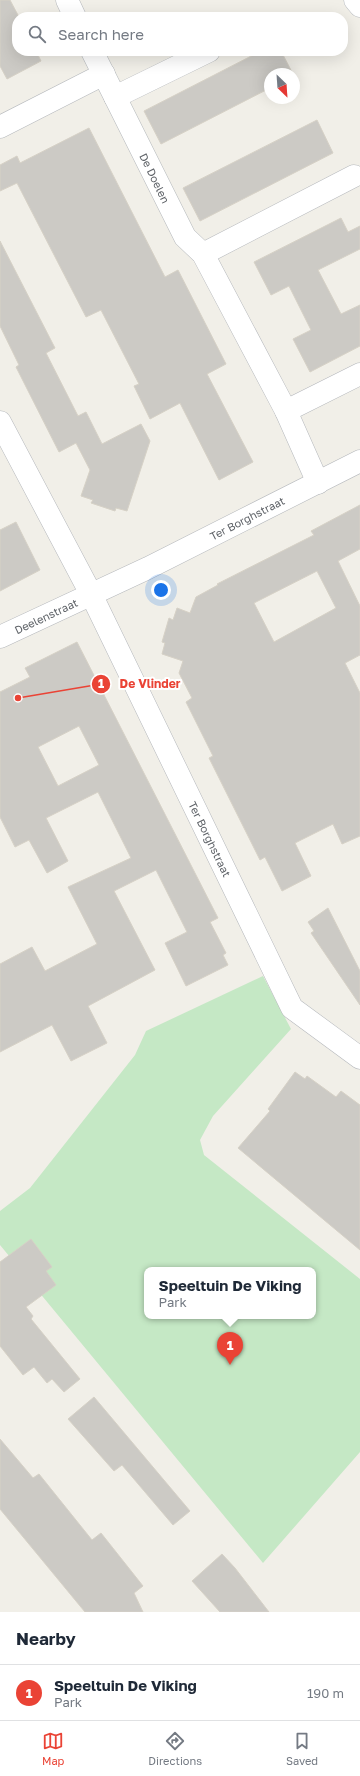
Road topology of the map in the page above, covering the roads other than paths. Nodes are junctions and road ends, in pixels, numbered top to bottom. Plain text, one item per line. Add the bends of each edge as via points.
1 (67, 0) edge
2 (356, 0) edge
3 (360, 6) edge
4 (73, 12) edge
5 (95, 56) edge
6 (199, 56) edge
7 (104, 74) junction
8 (115, 97) junction
9 (0, 127) edge
10 (354, 176) dead end
11 (203, 254) junction
12 (360, 374) edge
13 (286, 411) junction
14 (0, 422) edge
15 (360, 462) edge
16 (318, 483) junction
17 (91, 594) junction
18 (0, 637) edge
19 (360, 1058) edge

1 - 4 street
2 - 3 street
5 - 7 street, De Doelen
6 - 8 street
7 - 8 street, De Doelen
7 - 9 street
8 - 11 street, De Doelen via 185,237
10 - 11 street
11 - 13 street, De Doelen
12 - 13 street
13 - 16 street, De Doelen
14 - 17 street, Ter Borghstraat
15 - 16 street, Ter Borghstraat
16 - 17 street, Ter Borghstraat
17 - 18 street, Deelenstraat
17 - 19 street, Ter Borghstraat via 292,1008

